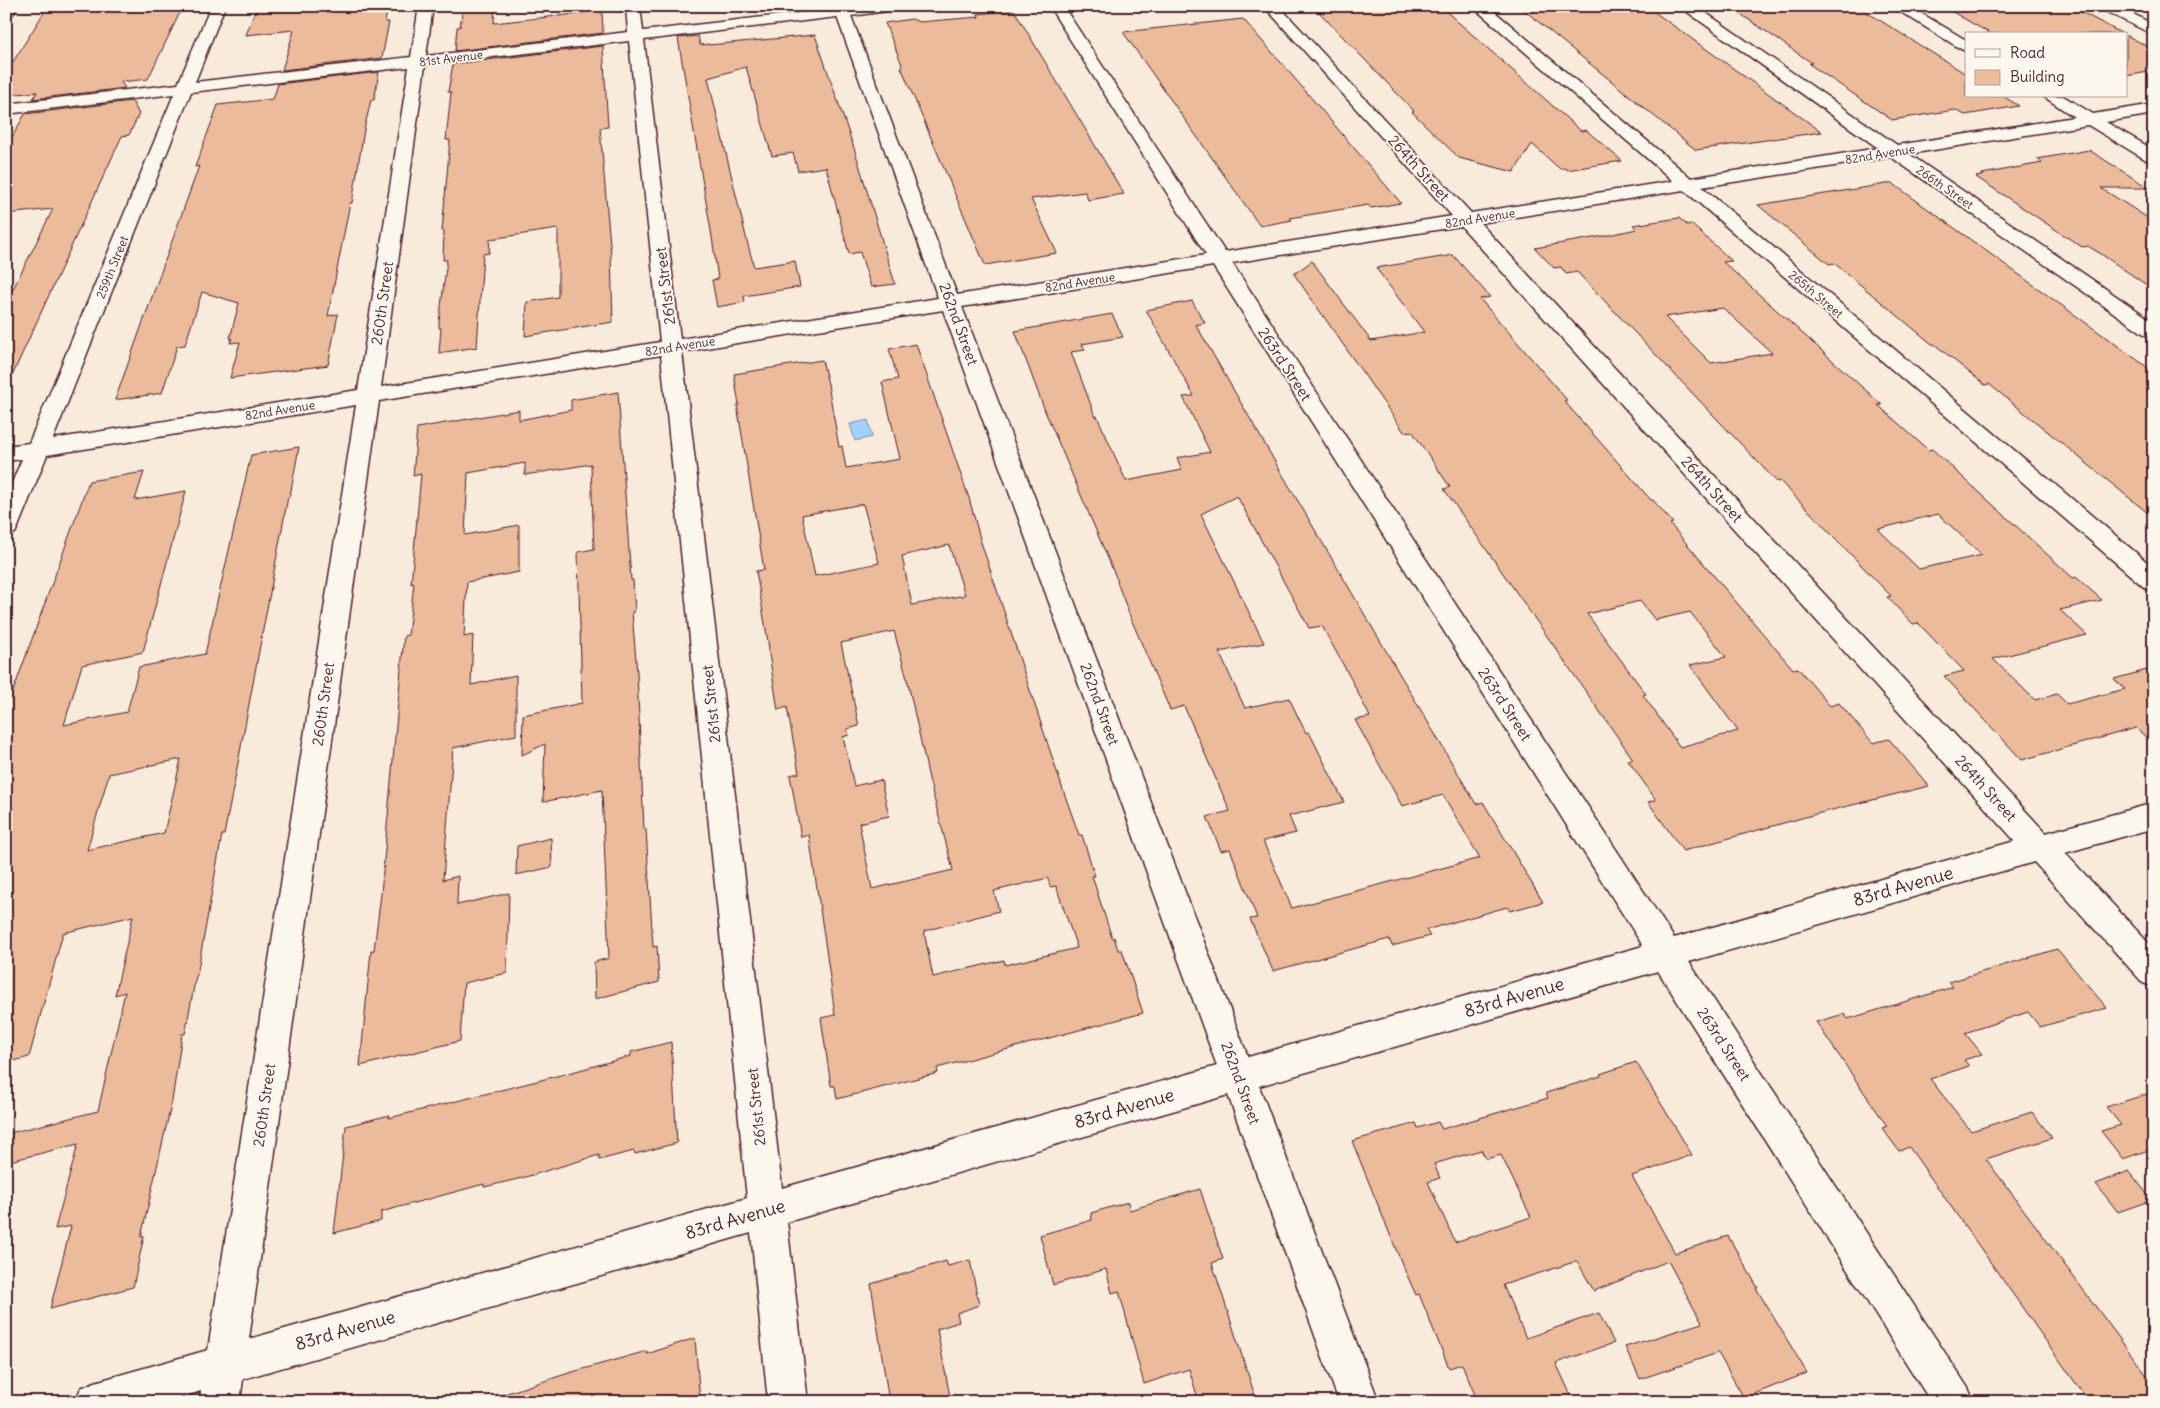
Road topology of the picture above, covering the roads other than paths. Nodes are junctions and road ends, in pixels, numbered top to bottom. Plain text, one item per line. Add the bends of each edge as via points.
1 (11, 6) edge
2 (218, 6) edge
3 (426, 6) edge
4 (634, 6) edge
5 (895, 6) edge
6 (1056, 6) edge
7 (1271, 6) edge
8 (1479, 6) edge
9 (1686, 6) edge
10 (1898, 6) edge
11 (2106, 6) edge
12 (841, 9) edge
13 (6, 14) edge
14 (2154, 31) edge
15 (637, 37) junction
16 (1965, 45) edge
17 (418, 62) junction
18 (185, 89) junction
19 (2054, 98) edge
20 (6, 109) edge
21 (2154, 109) edge
22 (2091, 120) junction
23 (1895, 152) junction
24 (2154, 157) edge
25 (1688, 185) junction
26 (1466, 220) junction
27 (1218, 260) junction
28 (951, 302) junction
29 (2154, 332) edge
30 (672, 347) junction
31 (369, 396) junction
32 (38, 448) junction
33 (6, 454) edge
34 (6, 527) edge
35 (2154, 582) edge
36 (2154, 815) edge
37 (2040, 847) junction
38 (1666, 954) junction
39 (2154, 972) edge
40 (1238, 1076) junction
41 (767, 1210) junction
42 (226, 1365) junction
43 (95, 1402) edge
44 (220, 1402) edge
45 (788, 1402) edge
46 (1359, 1402) edge
47 (1954, 1402) edge

1 - 13 street
2 - 18 street, 259th Street
3 - 17 street, 260th Street
4 - 15 street, 261st Street
5 - 12 street, 81st Avenue
6 - 27 street, 263rd Street
7 - 26 street, 264th Street
8 - 25 street, 265th Street
9 - 23 street, 266th Street
10 - 16 street
11 - 14 street
12 - 15 street, 81st Avenue
12 - 28 street, 262nd Street
15 - 17 street, 81st Avenue
15 - 30 street, 261st Street
17 - 18 street, 81st Avenue
17 - 31 street, 260th Street
18 - 20 street, 81st Avenue
18 - 32 street, 259th Street
19 - 22 street
21 - 22 street, 82nd Avenue
22 - 23 street, 82nd Avenue
22 - 24 street
23 - 25 street, 82nd Avenue
23 - 29 street, 266th Street
25 - 26 street, 82nd Avenue
25 - 35 street, 265th Street
26 - 27 street, 82nd Avenue
26 - 37 street, 264th Street
27 - 28 street, 82nd Avenue
27 - 38 street, 263rd Street
28 - 30 street, 82nd Avenue
28 - 40 street, 262nd Street
30 - 31 street, 82nd Avenue
30 - 41 street, 261st Street
31 - 32 street, 82nd Avenue
31 - 42 street, 260th Street
32 - 33 street, 82nd Avenue
32 - 34 street, 259th Street
36 - 37 street, 83rd Avenue
37 - 38 street, 83rd Avenue
37 - 39 street, 264th Street
38 - 40 street, 83rd Avenue
38 - 47 street, 263rd Street
40 - 41 street, 83rd Avenue
40 - 46 street, 262nd Street
41 - 42 street, 83rd Avenue
41 - 45 street, 261st Street
42 - 43 street, 83rd Avenue
42 - 44 street, 260th Street

